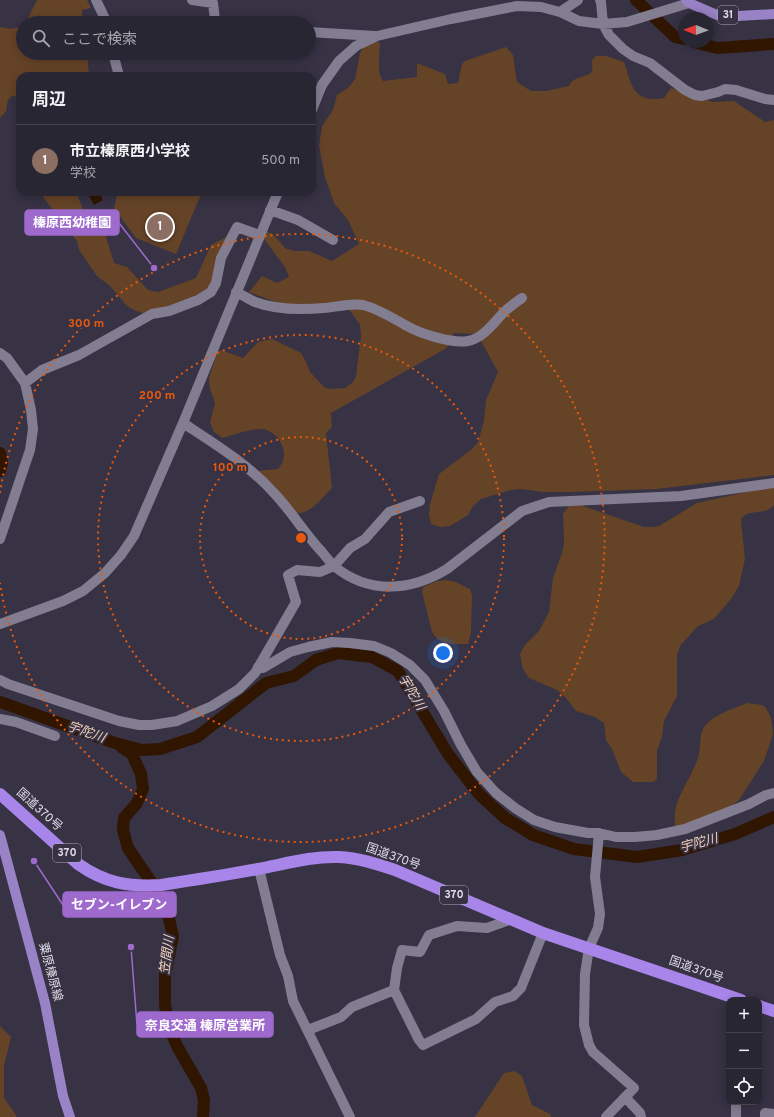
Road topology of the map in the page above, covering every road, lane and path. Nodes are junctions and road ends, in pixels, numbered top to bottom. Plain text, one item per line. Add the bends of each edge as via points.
1 (96, 0) edge
2 (192, 0) edge
3 (578, 0) edge
4 (600, 0) edge
5 (686, 2) edge
6 (560, 12) junction
7 (774, 14) edge
8 (104, 16) edge
9 (215, 16) edge
10 (603, 24) junction
11 (316, 32) edge
12 (377, 36) junction
13 (115, 60) edge
14 (117, 72) edge
15 (316, 100) edge
16 (774, 100) edge
17 (276, 196) edge
18 (270, 210) junction
19 (259, 236) junction
20 (333, 240) dead end
21 (236, 292) junction
22 (522, 298) dead end
23 (0, 354) edge
24 (25, 383) junction
25 (183, 423) junction
26 (774, 482) edge
27 (420, 501) dead end
28 (1, 536) edge
29 (334, 566) junction
30 (0, 624) edge
31 (258, 667) junction
32 (0, 680) edge
33 (0, 719) edge
34 (54, 736) dead end
35 (774, 793) edge
36 (0, 794) edge
37 (599, 834) junction
38 (0, 835) edge
39 (259, 869) junction
40 (512, 919) junction
41 (543, 933) junction
42 (589, 948) junction
43 (394, 990) junction
44 (732, 997) edge
45 (762, 1007) edge
46 (774, 1010) edge
47 (308, 1030) junction
48 (625, 1098) junction
49 (736, 1105) edge
50 (774, 1114) edge
51 (70, 1117) edge
52 (350, 1117) edge
53 (606, 1117) edge
54 (641, 1117) edge
55 (736, 1117) edge
56 (765, 1117) edge

1 - 8 street
2 - 9 street via 213,3
3 - 6 street
4 - 10 street
5 - 7 main road, 31 via 717,15
5 - 10 street via 627,22
6 - 10 street via 579,21
6 - 12 street via 541,7 517,6
10 - 16 street via 609,35 623,49 650,62 685,90 696,95 702,96 726,89
11 - 12 street
12 - 15 street via 356,46 339,61 322,85
13 - 14 street
17 - 18 street
18 - 19 street
18 - 20 street via 298,220
19 - 21 street
19 - 24 street via 237,227 221,258 216,283 211,292 169,311 152,314 79,355 42,370
21 - 22 street via 256,302 279,308 308,309 363,305 389,315 408,327 434,337 456,341 477,338
21 - 25 street
23 - 24 street via 7,358
24 - 28 street via 33,429 30,450
25 - 29 street via 250,469 275,493
25 - 30 street via 134,536 105,573 83,591 63,601
26 - 29 street via 681,496 549,502 522,511 447,568 435,576 413,584 379,586 357,580
27 - 29 street via 389,512 365,539 350,548
29 - 31 street via 320,572 297,570 288,575 296,602
31 - 32 street via 238,689 212,706 177,721 152,725 119,721
31 - 37 street via 263,668 290,652 332,642 374,646 391,653 410,665 425,680 477,772 496,793 534,820 556,827
33 - 34 street
35 - 37 street via 685,829 635,837
36 - 39 highway, 国道370号 / 370 via 90,872 111,881 152,885
37 - 42 street via 595,877 600,914 598,928
38 - 51 main road, 粟原榛原線 via 45,1003 63,1096
39 - 40 highway, 国道370号 / 370 via 322,857 370,861
39 - 47 street via 293,1001
40 - 41 highway, 国道370号 / 370
40 - 43 street via 487,928 457,926 429,935 420,952 402,950
41 - 42 highway, 国道370号 / 370
41 - 43 street via 521,988 513,996 495,1002 476,1019 423,1045
42 - 44 highway, 国道370号 / 370
42 - 48 street via 585,974 584,1025 589,1045 594,1052 634,1088
43 - 47 street via 352,1007 341,1017
45 - 46 highway
47 - 52 street
48 - 53 street
48 - 54 street
49 - 55 street
50 - 56 street via 765,1114

